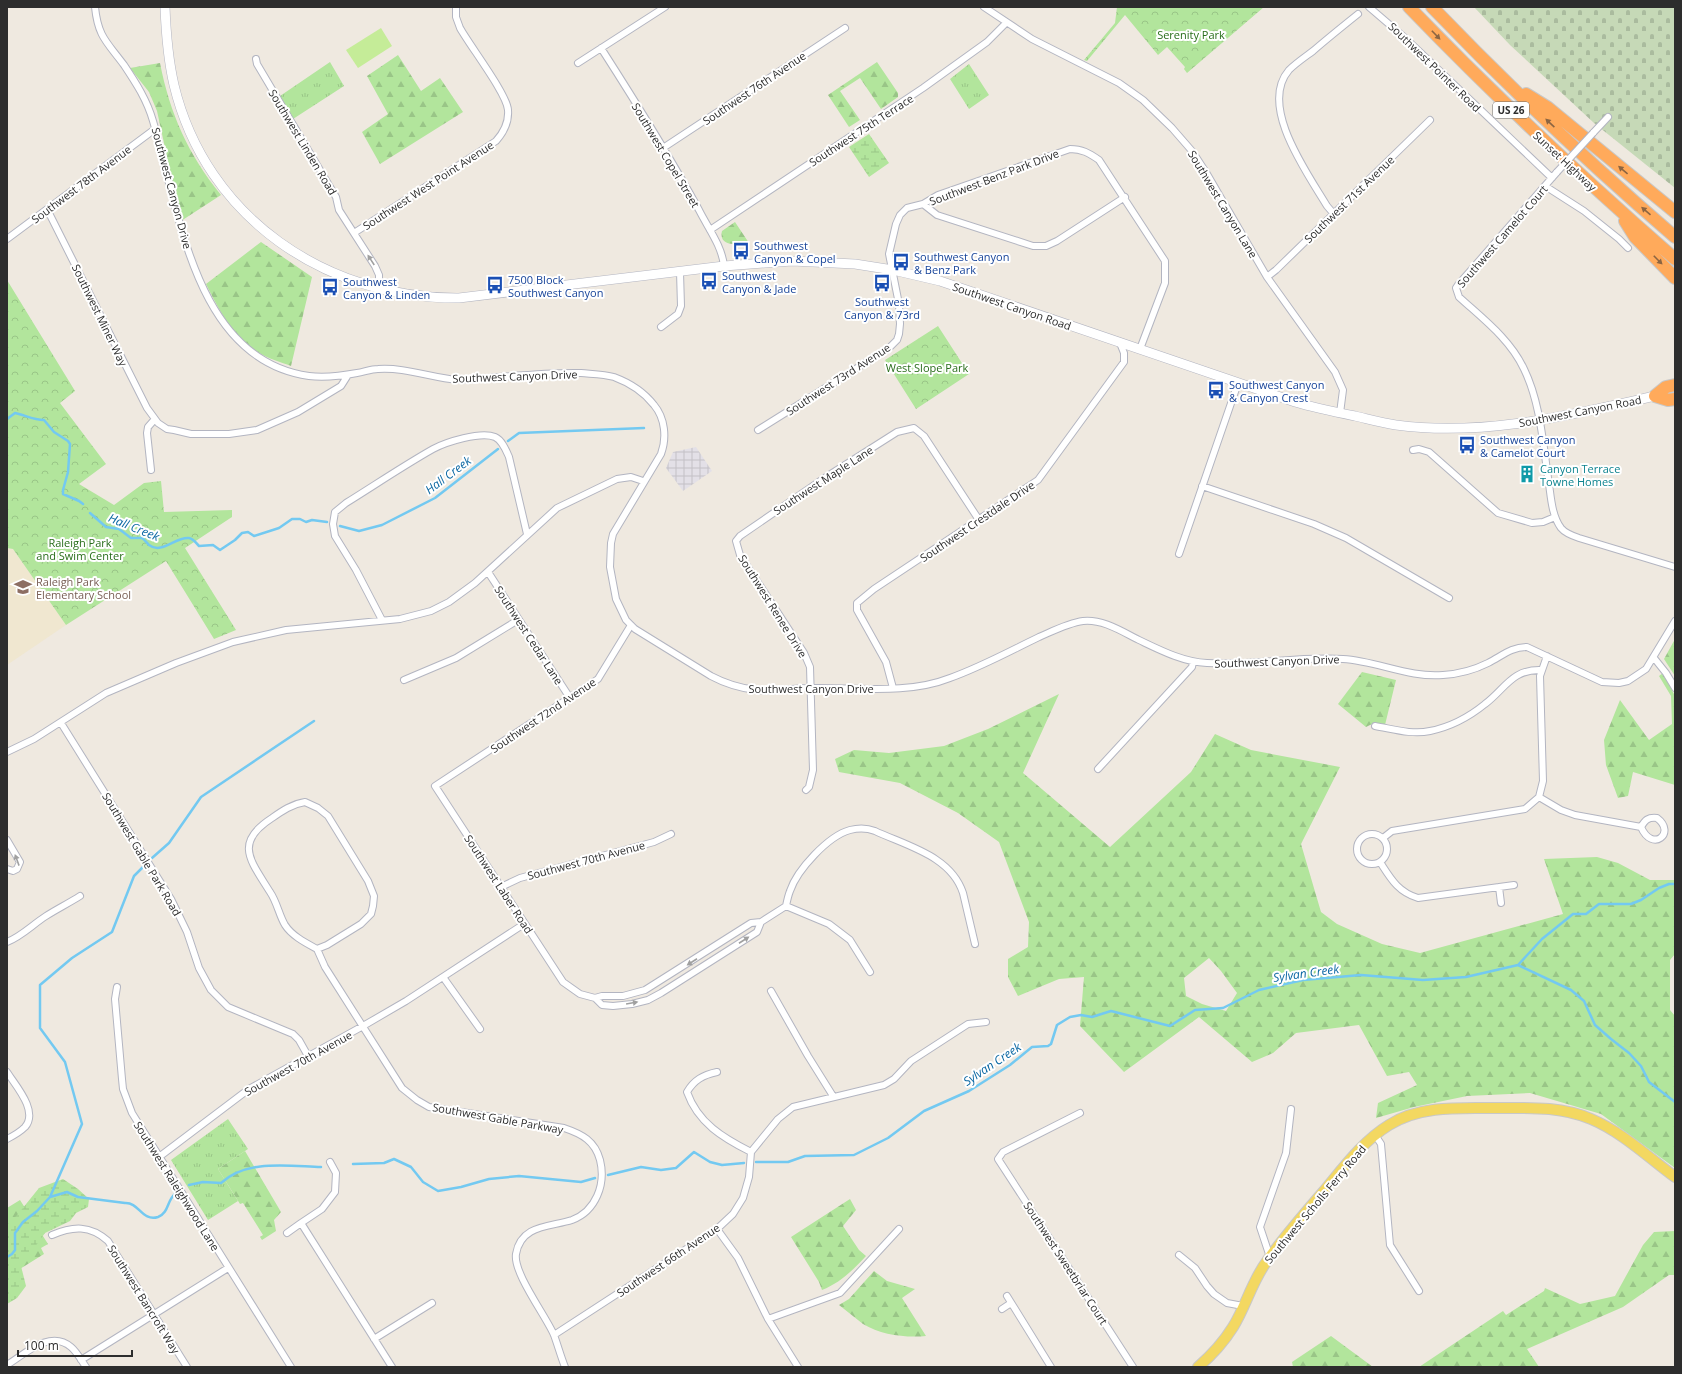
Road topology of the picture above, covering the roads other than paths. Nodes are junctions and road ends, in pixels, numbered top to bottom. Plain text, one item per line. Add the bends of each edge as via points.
1 (95, 7) edge
2 (165, 7) edge
3 (456, 7) edge
4 (665, 7) edge
5 (984, 7) edge
6 (1369, 7) edge
7 (1409, 7) edge
8 (1432, 7) edge
9 (1358, 14) dead end
10 (1006, 23) junction
11 (845, 28) dead end
12 (601, 48) junction
13 (256, 59) dead end
14 (578, 63) dead end
15 (1503, 79) junction
16 (1608, 118) dead end
17 (1430, 120) dead end
18 (155, 129) junction
19 (664, 148) junction
20 (1552, 178) junction
21 (1545, 186) junction
22 (1124, 197) junction
23 (923, 204) junction
24 (1616, 208) junction
25 (46, 209) junction
26 (1675, 212) edge
27 (1334, 213) junction
28 (710, 230) junction
29 (354, 233) junction
30 (1675, 237) edge
31 (7, 239) edge
32 (1628, 248) dead end
33 (1675, 259) edge
34 (724, 266) junction
35 (893, 270) junction
36 (680, 272) junction
37 (1267, 277) junction
38 (1675, 278) edge
39 (379, 289) junction
40 (661, 327) dead end
41 (1120, 343) junction
42 (1140, 349) junction
43 (348, 375) junction
44 (1238, 383) junction
45 (1675, 385) edge
46 (1655, 396) junction
47 (1675, 399) edge
48 (1340, 413) junction
49 (155, 419) junction
50 (1539, 421) junction
51 (758, 430) dead end
52 (1413, 450) dead end
53 (150, 470) dead end
54 (643, 481) junction
55 (1202, 486) junction
56 (1555, 518) junction
57 (979, 520) junction
58 (527, 534) junction
59 (736, 541) joint
60 (1179, 554) dead end
61 (1675, 567) edge
62 (488, 572) junction
63 (1449, 598) dead end
64 (382, 620) junction
65 (518, 620) junction
66 (1675, 621) edge
67 (631, 625) junction
68 (1547, 656) junction
69 (1654, 658) junction
70 (1193, 662) junction
71 (1541, 670) junction
72 (404, 680) dead end
73 (811, 688) junction
74 (893, 688) junction
75 (1675, 688) edge
76 (570, 698) junction
77 (61, 723) junction
78 (1375, 726) dead end
79 (7, 752) edge
80 (1098, 769) dead end
81 (435, 786) joint
82 (806, 790) dead end
83 (1539, 797) junction
84 (1641, 827) dead end
85 (671, 834) dead end
86 (1383, 838) junction
87 (7, 840) edge
88 (1380, 862) junction
89 (7, 869) edge
90 (1514, 885) dead end
91 (1499, 887) junction
92 (501, 888) junction
93 (80, 896) dead end
94 (1501, 903) dead end
95 (786, 906) junction
96 (761, 922) junction
97 (524, 924) junction
98 (7, 942) edge
99 (975, 944) dead end
100 (317, 949) junction
101 (870, 972) dead end
102 (442, 977) junction
103 (116, 987) dead end
104 (772, 991) dead end
105 (595, 998) junction
106 (986, 1022) dead end
107 (363, 1026) junction
108 (480, 1029) dead end
109 (308, 1056) junction
110 (7, 1072) edge
111 (717, 1072) dead end
112 (833, 1096) junction
113 (1291, 1109) dead end
114 (1080, 1113) dead end
115 (1375, 1135) junction
116 (7, 1140) edge
117 (751, 1152) junction
118 (159, 1157) junction
119 (330, 1162) dead end
120 (1675, 1177) edge
121 (301, 1223) junction
122 (717, 1229) junction
123 (899, 1229) dead end
124 (287, 1233) dead end
125 (52, 1234) dead end
126 (1179, 1255) dead end
127 (1270, 1257) junction
128 (228, 1268) junction
129 (1419, 1291) dead end
130 (1007, 1296) dead end
131 (432, 1303) dead end
132 (1011, 1303) junction
133 (1243, 1306) junction
134 (1002, 1309) dead end
135 (154, 1314) junction
136 (768, 1319) junction
137 (554, 1335) junction
138 (374, 1339) junction
139 (82, 1360) junction
140 (7, 1365) edge
141 (86, 1367) edge
142 (187, 1367) edge
143 (291, 1367) edge
144 (392, 1367) edge
145 (565, 1367) edge
146 (798, 1367) edge
147 (1051, 1367) edge
148 (1133, 1367) edge
149 (1198, 1367) edge

1 - 18 street, Southwest Canyon Drive via 100,31 107,45 140,90 148,105
2 - 39 main road, Southwest Canyon Road via 168,57 180,104 204,158 227,192 258,224 295,253 334,273
3 - 29 street, Southwest West Point Avenue via 460,28 502,94 508,110 507,124 496,141
4 - 12 street
5 - 10 street, Southwest Canyon Lane
6 - 20 street, Southwest Pointer Road
7 -> 24 highway, Sunset Highway / US 26 via 1511,110
8 - 15 highway, Sunset Highway / US 26
9 - 27 street via 1289,71 1281,85 1281,116 1293,148 1327,206
10 - 28 street, Southwest 75th Terrace via 987,42 923,88
10 - 37 street, Southwest Canyon Lane via 1119,83 1158,114 1179,135 1200,163
11 - 19 street, Southwest 76th Avenue
12 - 14 street
12 - 19 street, Southwest Copel Street
13 - 29 street, Southwest Linden Road via 256,64 336,197 339,210
26 -> 15 highway via 1547,107
30 -> 15 highway, Sunset Highway / US 26
16 - 20 street, Southwest Camelot Court, bridge
17 - 27 street, Southwest 71st Avenue
18 - 25 street, Southwest 78th Avenue
18 - 43 street, Southwest Canyon Drive via 185,243 200,281 221,319 235,337 275,366 308,376
19 - 28 street, Southwest Copel Street
20 - 21 street, Southwest Camelot Court
21 - 32 street via 1584,211
21 - 50 street, Southwest Camelot Court via 1456,288 1459,297 1507,342 1518,358 1529,380
22 - 23 street via 1046,246 1033,246 937,215
22 - 23 street, Southwest Benz Park Drive via 1099,160 1080,149 1070,149 938,195
22 - 42 street, Southwest Benz Park Drive via 1165,260 1165,283
23 - 35 street, Southwest Benz Park Drive via 907,208 900,214 889,254
24 - 33 highway, Sunset Highway / US 26
24 -> 38 highway via 1635,237
25 - 31 street, Southwest 78th Avenue
25 - 49 street, Southwest Miner Way
27 - 37 street, Southwest 71st Avenue
28 - 34 street, Southwest Copel Street via 721,252
39 -> 29 street, Southwest Linden Road via 378,271
34 - 35 main road, Southwest Canyon Road via 814,261
34 - 36 main road, Southwest Canyon Road
35 - 41 main road, Southwest Canyon Road via 940,281
35 - 51 street, Southwest 73rd Avenue via 900,315 899,334 896,340 888,348
36 - 39 main road, Southwest Canyon Road via 459,298 415,296
36 - 40 street via 681,306 678,314
37 - 48 street, Southwest Canyon Lane via 1339,379 1344,394
41 - 42 main road, Southwest Canyon Road
41 - 57 street, Southwest Crestdale Drive via 1124,362 1043,475
42 - 44 main road, Southwest Canyon Road
43 - 49 street, Southwest Miner Way via 341,386 298,412 257,430 229,434 191,434 167,429
43 - 54 street, Southwest Canyon Drive via 377,369 393,369 458,380 557,372 613,377 637,389 648,398 661,416 664,427 663,448
44 - 48 main road, Southwest Canyon Road via 1295,402
44 - 55 street
45 - 46 highway via 1666,387
46 - 47 highway via 1668,400
46 - 50 main road, Southwest Canyon Road
48 - 50 main road, Southwest Canyon Road via 1396,425 1446,428 1488,427
49 - 53 street via 147,432
50 - 56 street
52 - 56 street via 1429,452 1498,513 1532,523
54 - 58 street via 622,477 603,485 557,508
54 - 67 street, Southwest Canyon Drive via 613,534 610,567 616,599
55 - 60 street
55 - 63 street via 1314,524 1346,538
56 - 61 street via 1563,530 1572,536
57 - 59 street, Southwest Maple Lane via 924,436 914,428 897,432 823,479
57 - 74 street, Southwest Crestdale Drive via 874,589 857,603 857,610 886,662
58 - 62 street
58 - 64 street via 509,457 496,437 485,434 453,441 434,449 335,512 335,536
59 - 73 street, Southwest Renee Drive via 740,555 808,661
62 - 64 street via 440,607 415,616
62 - 65 street, Southwest Cedar Lane
64 - 77 street via 286,630 233,642 113,690
65 - 72 street via 456,658
65 - 76 street, Southwest Cedar Lane
66 - 69 street, Southwest Canyon Drive
67 - 73 street, Southwest Canyon Drive via 711,676 736,687 758,690
67 - 76 street, Southwest 72nd Avenue via 598,679
68 - 69 street, Southwest Canyon Drive via 1611,684 1628,681 1640,674
68 - 70 street, Southwest Canyon Drive via 1527,647 1515,648 1470,671 1432,676 1346,659 1230,664
68 - 71 street
69 - 75 street
70 - 74 street, Southwest Canyon Drive via 1109,625 1085,621 1059,628 936,684
70 - 80 street via 1192,667
71 - 78 street via 1513,677 1478,710 1444,728 1429,732 1412,732
71 - 83 street via 1543,781
73 - 74 street, Southwest Canyon Drive
73 - 82 street, Southwest Renee Drive via 814,770
76 - 81 street, Southwest 72nd Avenue
77 - 79 street
77 - 109 street, Southwest Gable Park Road via 171,899 187,932 198,968 211,990 228,1007 293,1034
81 - 92 street, Southwest Laber Road
83 - 84 street via 1574,815
83 - 86 street via 1525,809 1392,831
85 - 92 street, Southwest 70th Avenue via 654,842 520,878
86 - 88 street via 1388,850
86 - 88 street via 1368,834 1357,846 1364,861 1372,864
89 -> 87 street via 17,869 20,862
88 - 91 street via 1398,888 1407,895 1418,898
90 - 91 street
91 - 94 street
92 - 97 street, Southwest Laber Road
93 - 98 street via 47,915 19,937
95 - 96 street
95 - 99 street via 795,880 823,847 845,832 869,829 936,859 951,871 961,885
95 - 101 street via 830,924 850,940
96 -> 105 street via 751,923 646,990 623,996
105 -> 96 street via 602,1005 613,1006 648,1000 757,932
97 - 102 street, Southwest 70th Avenue
97 - 105 street, Southwest Laber Road via 562,982 580,994
100 - 100 street via 285,926 271,893 254,867 249,852 250,839 260,826 293,805 304,802 328,816 368,881 374,896 371,914 366,920
100 - 107 street, Southwest Gable Parkway via 325,967
102 - 107 street, Southwest 70th Avenue
102 - 108 street
103 - 118 street, Southwest Raleighwood Lane via 123,1090 136,1120
104 - 112 street
106 - 112 street via 968,1024 911,1061 894,1079 884,1085
107 - 109 street, Southwest 70th Avenue
107 - 137 street, Southwest Gable Parkway via 402,1088 429,1107 564,1128 585,1136 592,1143 601,1164 602,1184 597,1199 575,1219 539,1227 528,1234 521,1241 516,1254 517,1267
109 - 118 street, Southwest 70th Avenue via 250,1089
110 - 116 street via 27,1104 29,1116 24,1128
111 - 117 street via 692,1083 687,1092 691,1104 704,1122 726,1139
112 - 117 street via 793,1107 778,1119
113 - 127 street via 1286,1153 1260,1227
114 - 148 street, Southwest Sweetbriar Court via 1003,1152 998,1159
115 - 120 main road, Southwest Scholls Ferry Road via 1399,1119 1435,1110 1558,1110 1576,1114 1605,1126
115 - 127 main road, Southwest Scholls Ferry Road via 1350,1159
115 - 129 street via 1381,1144 1390,1245
117 - 122 street, Southwest 66th Avenue via 749,1177 743,1198 733,1214
118 - 128 street, Southwest Raleighwood Lane
119 - 121 street via 336,1173 335,1192 322,1209
121 - 124 street
121 - 138 street
122 - 136 street via 738,1258
122 - 137 street, Southwest 66th Avenue
123 - 136 street via 840,1293
125 - 135 street, Southwest Bancroft Way via 81,1228 103,1237 113,1247
126 - 133 street via 1195,1268 1214,1294 1227,1303
127 - 133 main road, Southwest Scholls Ferry Road via 1258,1274
128 - 135 street
128 - 143 street, Southwest Raleighwood Lane
130 - 132 street
131 - 138 street
132 - 134 street
132 - 147 street
133 - 149 main road, Southwest Scholls Ferry Road via 1223,1342
135 - 139 street
135 - 142 street, Southwest Bancroft Way
136 - 146 street
137 - 145 street, Southwest Gable Parkway
138 - 144 street
139 - 140 street via 72,1347 59,1340 51,1340 38,1345
139 - 141 street

